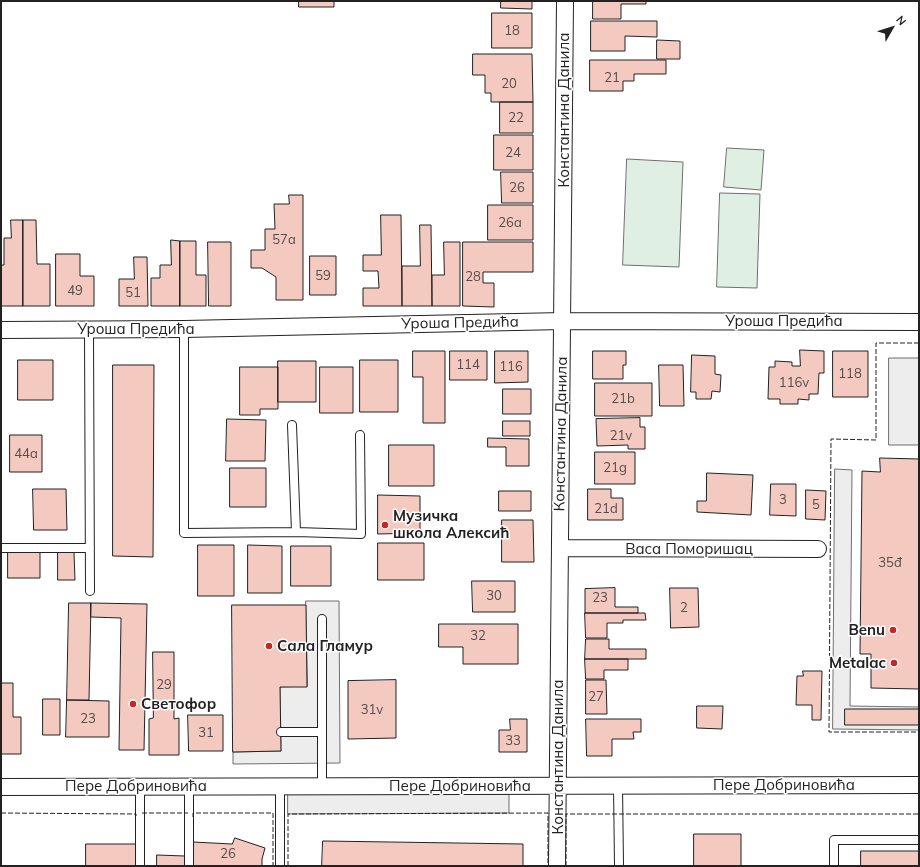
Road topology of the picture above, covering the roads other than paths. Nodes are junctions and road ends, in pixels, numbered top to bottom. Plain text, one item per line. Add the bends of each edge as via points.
1 (565, 1) edge
2 (563, 321) junction
3 (919, 322) edge
4 (1, 330) edge
5 (89, 330) junction
6 (184, 330) junction
7 (292, 425) dead end
8 (360, 435) dead end
9 (296, 532) junction
10 (1, 548) edge
11 (90, 548) junction
12 (560, 548) junction
13 (818, 549) dead end
14 (90, 591) dead end
15 (322, 619) dead end
16 (281, 732) dead end
17 (322, 732) junction
18 (557, 785) junction
19 (618, 785) junction
20 (919, 785) edge
21 (1, 786) edge
22 (140, 786) junction
23 (189, 786) junction
24 (280, 786) junction
25 (322, 786) junction
26 (919, 840) edge
27 (140, 866) edge
28 (189, 866) edge
29 (280, 866) edge
30 (557, 866) edge
31 (619, 866) edge
32 (834, 866) edge

1 - 2 street, Константина Данила
2 - 3 street, Уроша Предића
2 - 6 street, Уроша Предића
2 - 12 street, Константина Данила
4 - 5 street, Уроша Предића
5 - 6 street, Уроша Предића
5 - 11 lane
6 - 9 lane via 184,533
7 - 9 lane
8 - 9 lane via 360,534
10 - 11 lane
11 - 14 lane
12 - 13 street, Васа Поморишац
12 - 18 street, Константина Данила
15 - 17 lane
16 - 17 lane
17 - 25 lane
18 - 19 street, Пере Добриновића
18 - 25 street, Пере Добриновића
18 - 30 street, Константина Данила
19 - 20 street, Пере Добриновића
19 - 31 lane
21 - 22 street, Пере Добриновића
22 - 23 street, Пере Добриновића
22 - 27 lane
23 - 24 street, Пере Добриновића
23 - 28 lane
24 - 25 street, Пере Добриновића
24 - 29 lane
26 - 32 lane via 834,840

